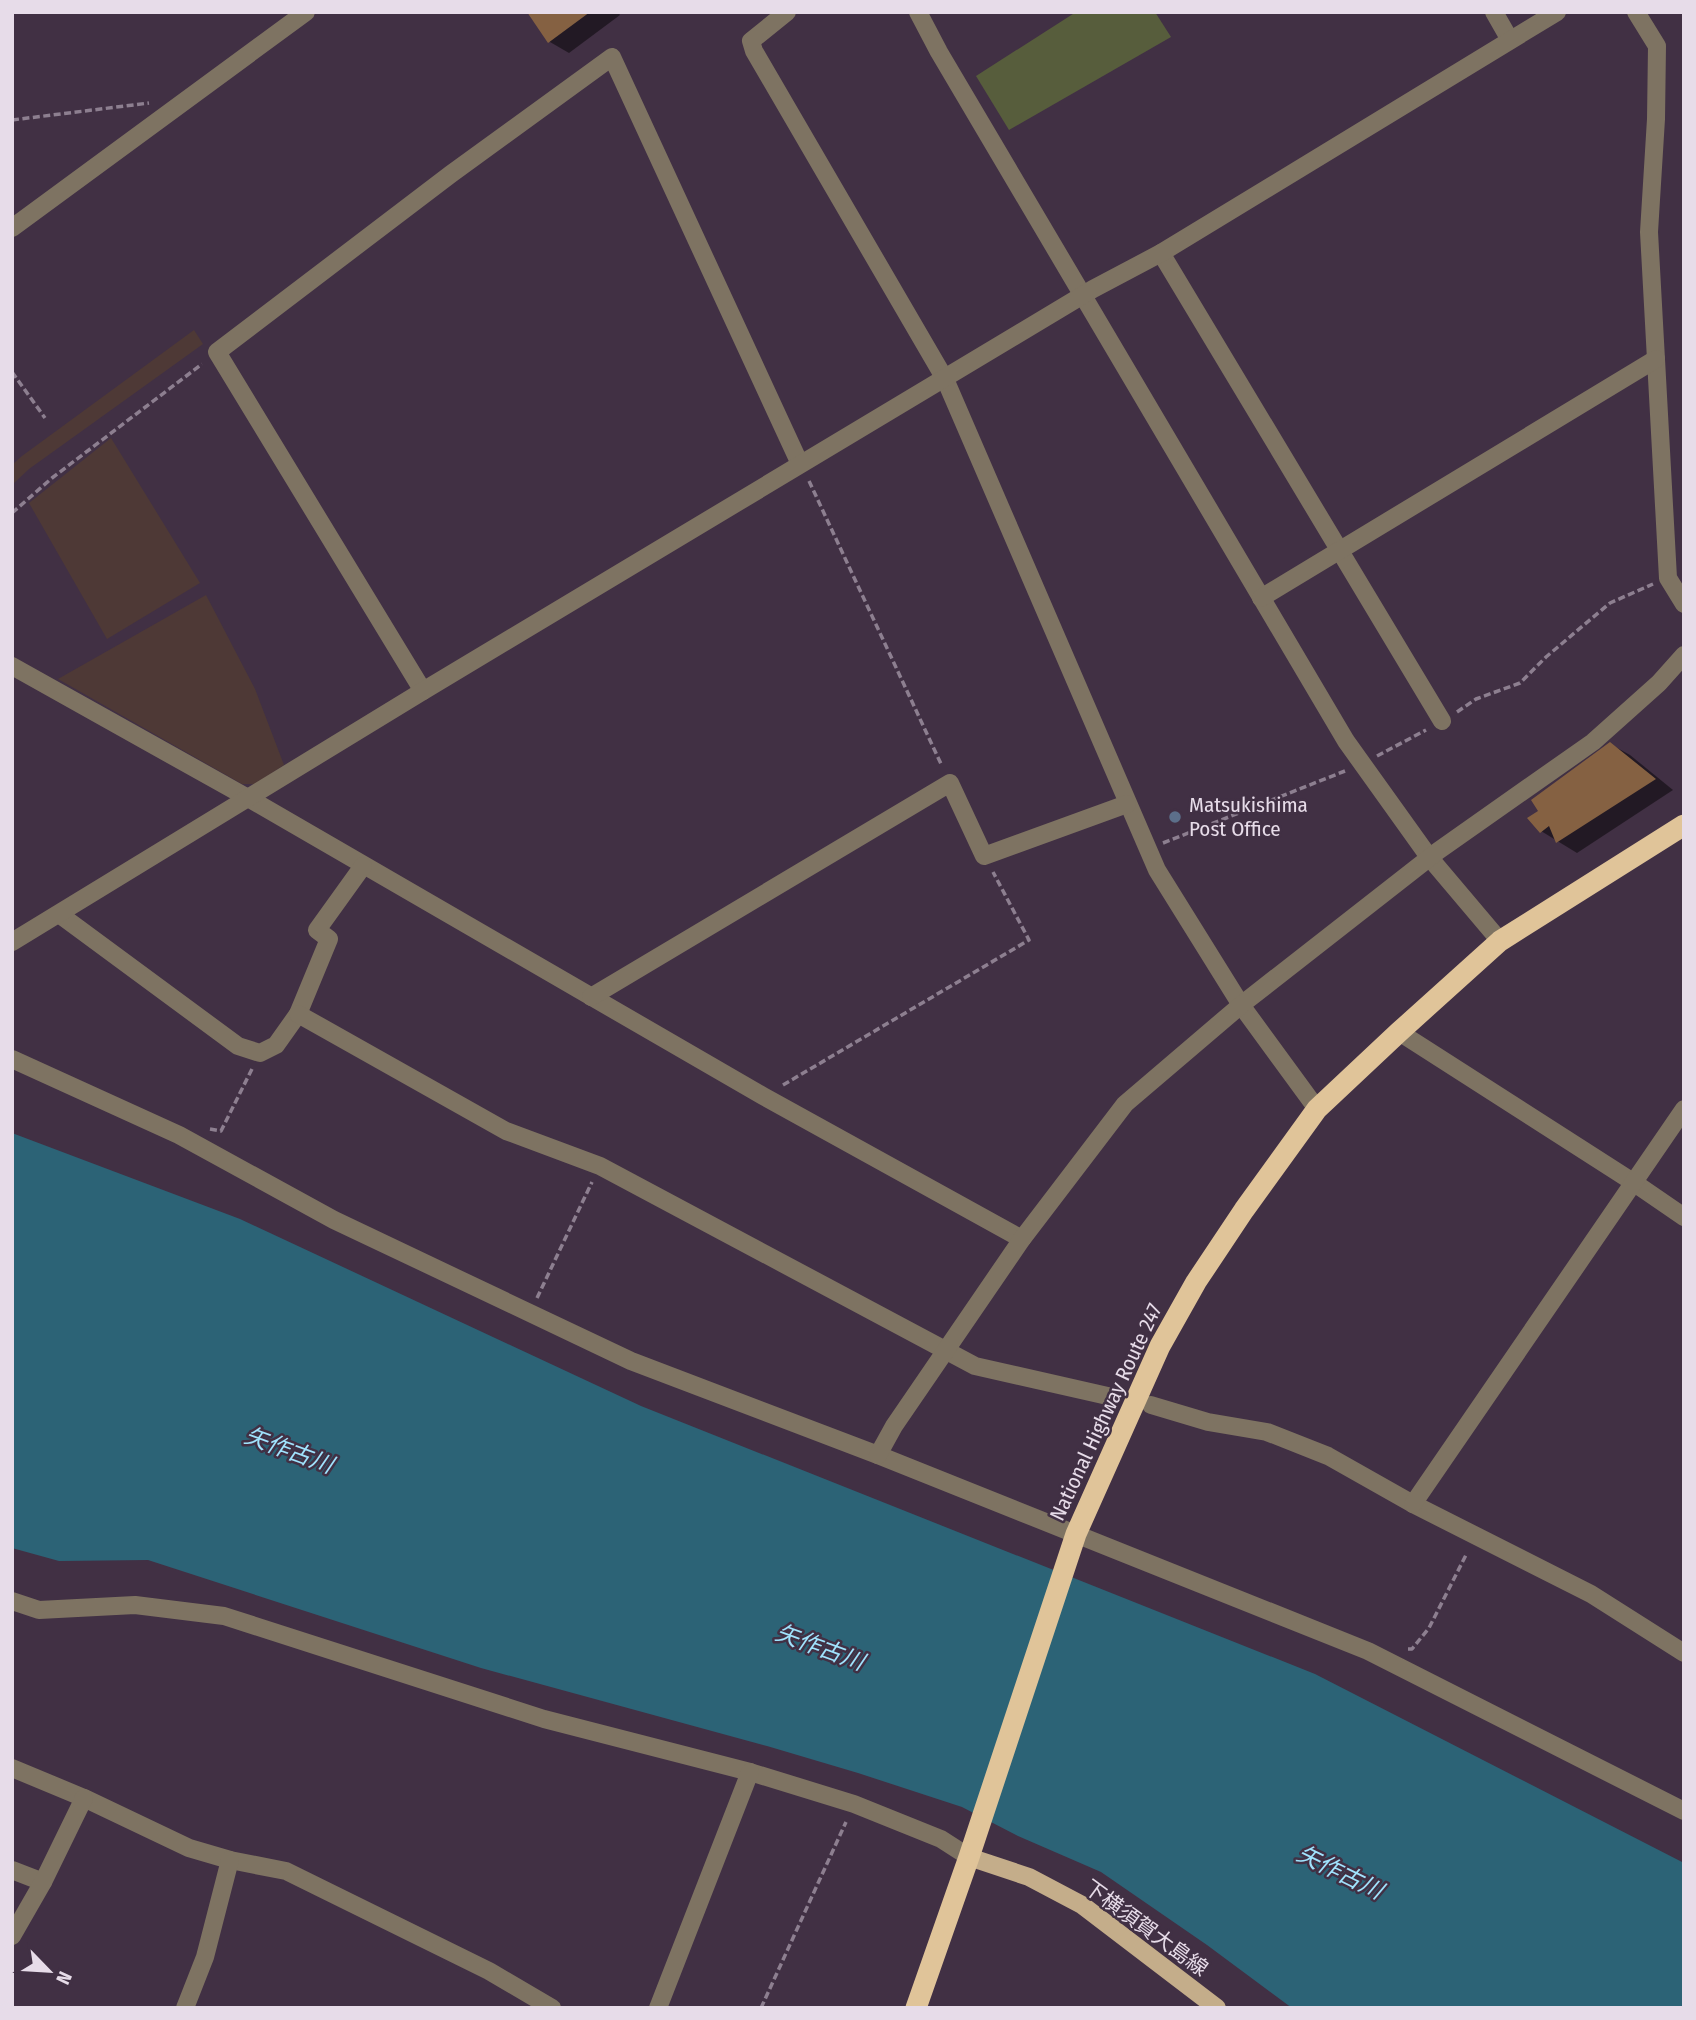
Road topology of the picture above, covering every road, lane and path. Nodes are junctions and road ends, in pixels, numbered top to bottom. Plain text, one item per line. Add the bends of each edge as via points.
1 (306, 12) edge
2 (787, 12) edge
3 (918, 12) edge
4 (1494, 12) edge
5 (1557, 12) edge
6 (1636, 12) edge
7 (1510, 40) junction
8 (149, 103) dead end
9 (12, 120) edge
10 (12, 228) edge
11 (1161, 253) junction
12 (1084, 295) junction
13 (217, 352) junction
14 (1656, 359) junction
15 (12, 372) edge
16 (945, 379) junction
17 (45, 418) dead end
18 (800, 464) junction
19 (12, 513) edge
20 (1339, 551) junction
21 (1668, 578) junction
22 (1261, 598) junction
23 (1684, 604) edge
24 (1684, 655) edge
25 (12, 666) edge
26 (423, 691) junction
27 (1442, 721) junction
28 (1360, 763) junction
29 (950, 783) junction
30 (248, 798) junction
31 (1128, 804) junction
32 (1684, 825) edge
33 (1148, 849) junction
34 (984, 856) junction
35 (1429, 857) junction
36 (363, 866) junction
37 (59, 914) junction
38 (1500, 941) junction
39 (12, 942) edge
40 (591, 997) junction
41 (1241, 1005) junction
42 (298, 1014) junction
43 (1399, 1032) junction
44 (260, 1053) junction
45 (12, 1059) edge
46 (763, 1096) junction
47 (1317, 1109) junction
48 (1684, 1109) edge
49 (208, 1129) dead end
50 (600, 1166) junction
51 (1633, 1182) junction
52 (1684, 1217) edge
53 (1022, 1239) junction
54 (538, 1295) dead end
55 (944, 1351) junction
56 (1112, 1397) dead end
57 (1151, 1405) dead end
58 (878, 1455) junction
59 (1413, 1504) junction
60 (1076, 1534) junction
61 (1476, 1537) junction
62 (12, 1601) edge
63 (1401, 1650) dead end
64 (1684, 1653) edge
65 (12, 1768) edge
66 (750, 1772) junction
67 (84, 1798) junction
68 (854, 1804) junction
69 (1684, 1811) edge
70 (969, 1857) junction
71 (230, 1860) junction
72 (12, 1870) edge
73 (43, 1882) junction
74 (12, 1936) edge
75 (186, 2008) edge
76 (552, 2008) edge
77 (658, 2008) edge
78 (761, 2008) edge
79 (916, 2008) edge
80 (1217, 2008) edge

1 - 10 street
2 - 16 street via 751,41 754,51
3 - 12 street
4 - 7 street
5 - 7 street
6 - 14 street via 1657,46 1649,232
7 - 11 street
8 - 9 path
11 - 12 street
11 - 20 street
12 - 16 street
12 - 22 street
13 - 18 street via 612,57
13 - 19 path
13 - 26 street
14 - 20 street
14 - 21 street
15 - 17 path
16 - 18 street
16 - 31 street
18 - 26 street
18 - 29 path
20 - 22 street
20 - 27 street
21 - 23 street
21 - 27 path via 1610,603 1520,683 1476,699
22 - 28 street
24 - 35 street via 1592,742
25 - 30 street
26 - 30 street
27 - 28 path
28 - 33 path
28 - 35 street
29 - 34 street
29 - 40 street
30 - 36 street
30 - 37 street
31 - 33 street
31 - 34 street
32 - 38 highway, National Highway Route 247
33 - 41 street
34 - 46 path via 1029,940
35 - 38 street
35 - 41 street
36 - 40 street
36 - 42 street via 317,930 329,939
37 - 39 street
37 - 44 street via 238,1046
38 - 43 highway, National Highway Route 247
40 - 46 street
41 - 47 street
41 - 53 street via 1125,1104
42 - 44 street via 276,1045
42 - 50 street via 506,1131
43 - 47 highway, National Highway Route 247
43 - 51 street
44 - 49 path via 221,1130
45 - 58 street via 179,1135 334,1220 631,1361
46 - 53 street
47 - 60 highway, National Highway Route 247 via 1184,1303 1160,1346
48 - 51 street
50 - 54 path
50 - 55 street
51 - 52 street
51 - 59 street
53 - 55 street
55 - 56 street via 975,1366
55 - 58 street
57 - 59 street via 1208,1422 1267,1432 1328,1456
58 - 60 street
59 - 61 street
60 - 69 street via 1368,1651
60 - 70 highway, National Highway Route 247
61 - 63 path via 1429,1628 1412,1649
61 - 64 street via 1591,1594
62 - 66 street via 39,1610 135,1605 224,1616 544,1719
65 - 67 street
66 - 68 street
66 - 77 street
67 - 71 street via 188,1849
67 - 73 street
68 - 70 street via 941,1839
68 - 78 path
70 - 79 highway, National Highway Route 247
70 - 80 main road, 下横須賀大島線 via 1029,1877 1082,1905
71 - 75 street via 205,1957
71 - 76 street via 286,1871 489,1971
72 - 73 street
73 - 74 street

